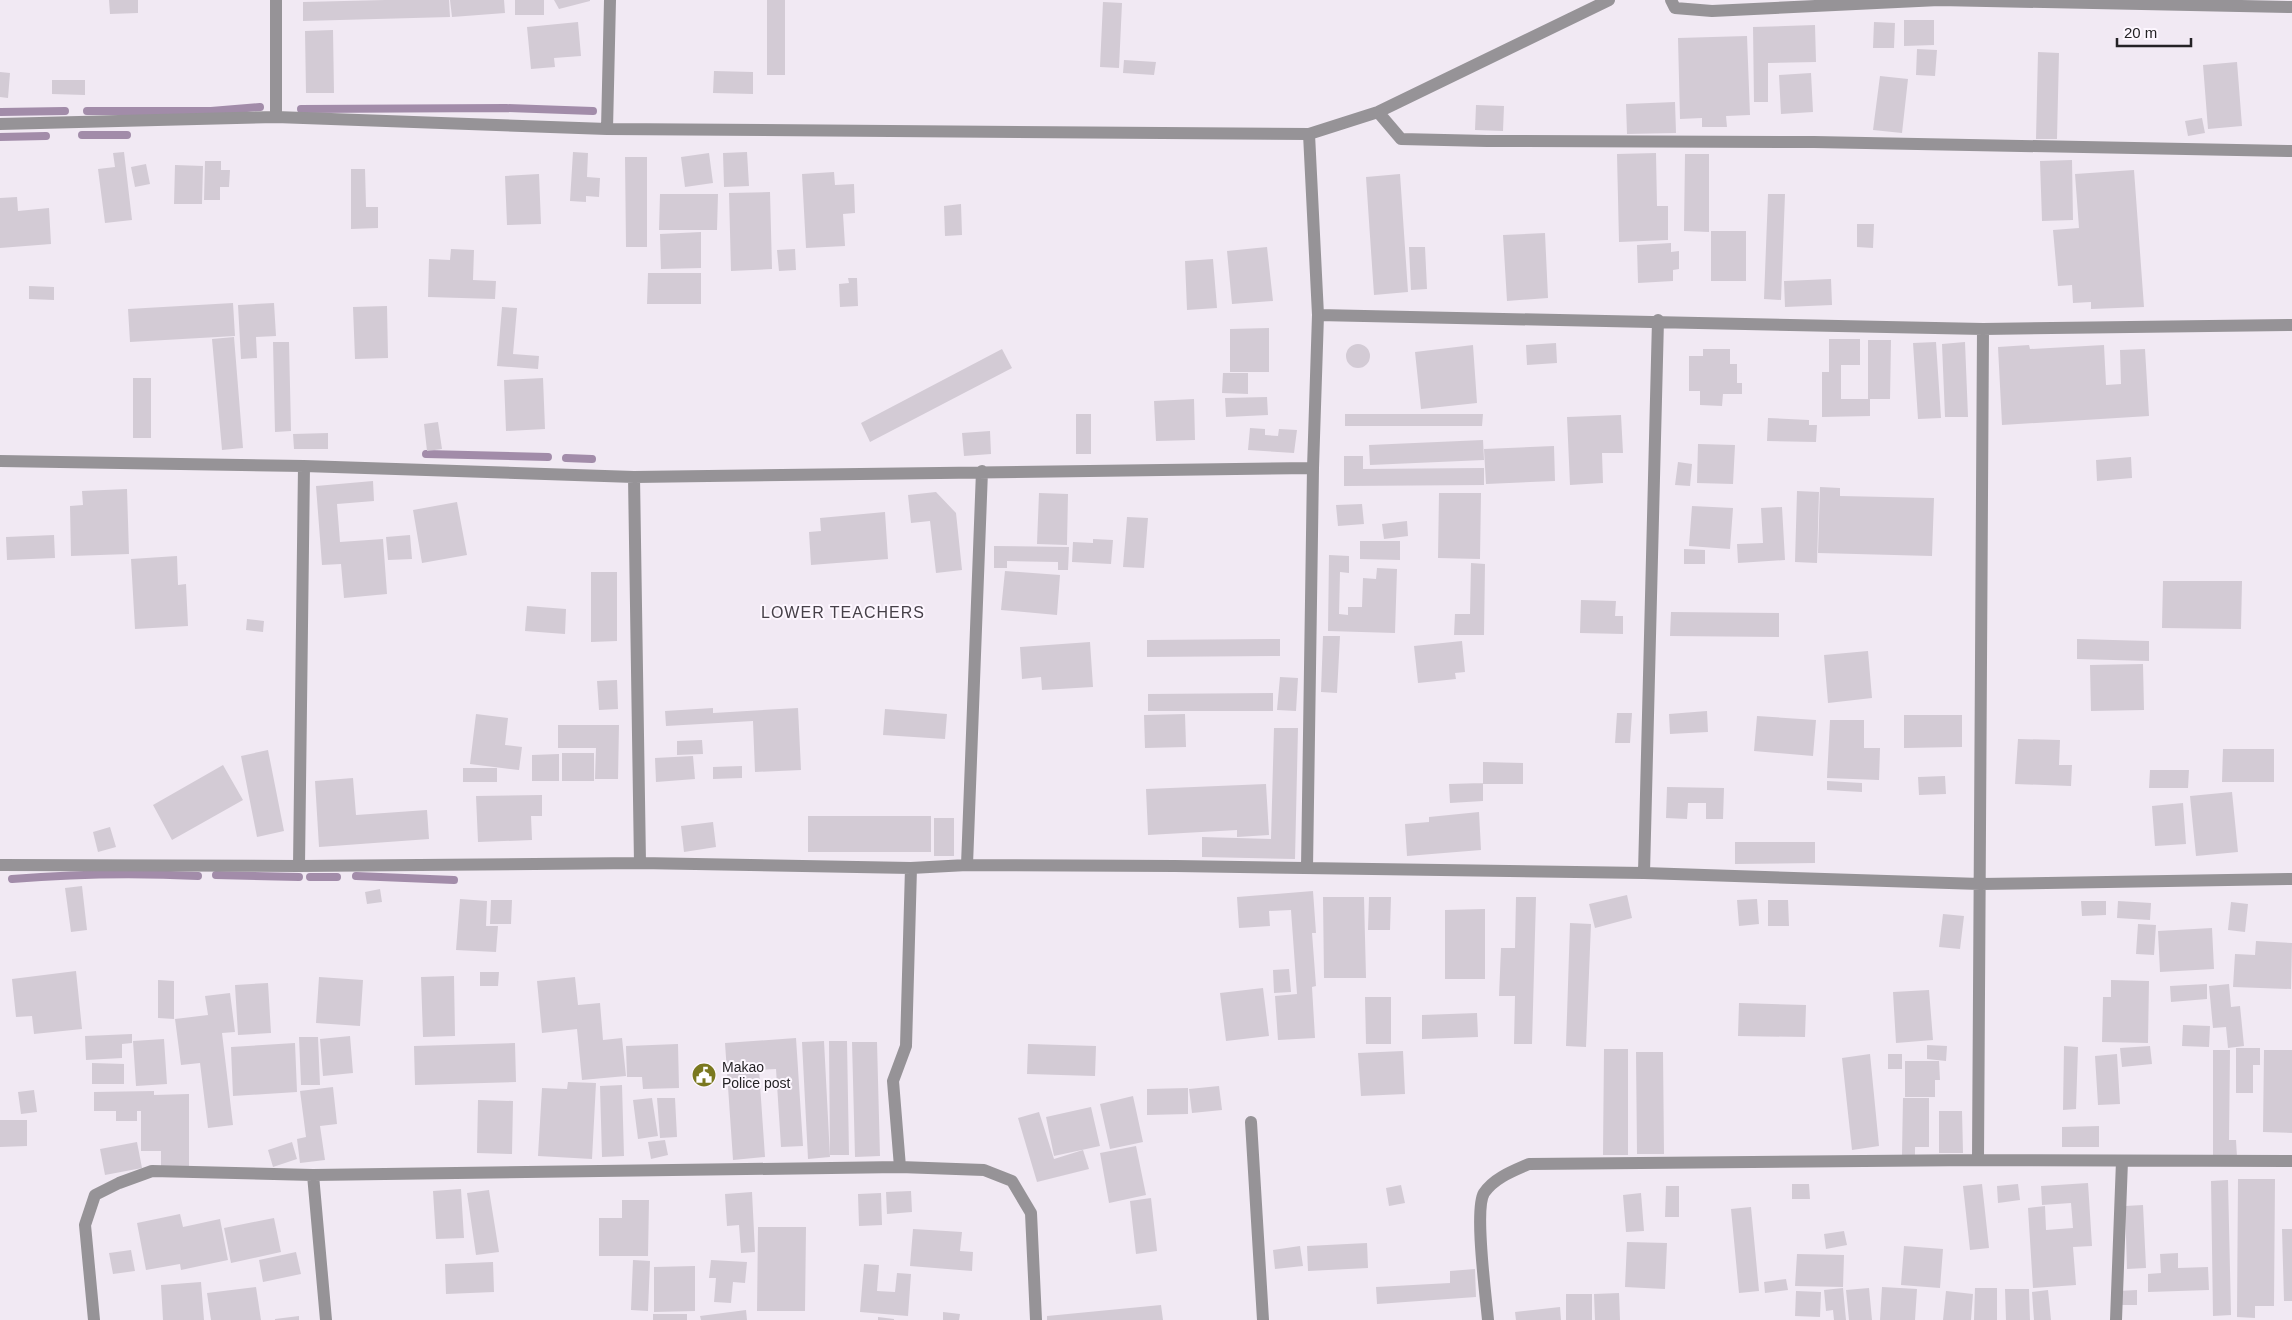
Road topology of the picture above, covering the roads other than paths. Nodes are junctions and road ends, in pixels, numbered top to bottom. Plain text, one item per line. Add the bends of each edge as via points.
1 (276, 0) edge
2 (610, 0) edge
3 (1609, 0) edge
4 (1671, 0) edge
5 (2292, 7) edge
6 (1378, 112) junction
7 (276, 117) junction
8 (0, 124) edge
9 (607, 129) junction
10 (1309, 134) junction
11 (2292, 151) edge
12 (1318, 315) junction
13 (1658, 320) junction
14 (2292, 325) edge
15 (1983, 329) junction
16 (0, 460) edge
17 (304, 466) junction
18 (1313, 468) junction
19 (982, 471) junction
20 (634, 477) junction
21 (640, 863) junction
22 (0, 865) edge
23 (967, 865) junction
24 (299, 866) junction
25 (911, 868) junction
26 (1307, 868) junction
27 (1644, 873) junction
28 (2292, 879) edge
29 (1980, 884) junction
30 (1251, 1122) dead end
31 (1978, 1160) junction
32 (2122, 1161) junction
33 (2292, 1161) edge
34 (900, 1168) junction
35 (313, 1175) junction
36 (94, 1320) edge
37 (326, 1320) edge
38 (1036, 1320) edge
39 (1263, 1320) edge
40 (1488, 1320) edge
41 (2116, 1320) edge

1 - 7 street
2 - 9 street
3 - 6 street
4 - 5 street via 1675,8 1712,11 1939,0
6 - 10 street
6 - 11 street via 1401,139 1814,142
7 - 8 street
7 - 9 street
9 - 10 street
10 - 12 street
12 - 13 street
12 - 18 street
13 - 15 street
13 - 27 street
14 - 15 street
15 - 29 street
16 - 17 street
17 - 20 street
17 - 24 street
18 - 19 street
18 - 26 street
19 - 20 street
19 - 23 street
20 - 21 street
21 - 24 street
21 - 25 street
22 - 24 street
23 - 25 street
23 - 26 street
25 - 34 street via 906,1046 893,1081
26 - 27 street
27 - 29 street
28 - 29 street
29 - 31 street
30 - 39 street
31 - 32 street
31 - 40 street via 1529,1164 1502,1177 1484,1194 1480,1213
32 - 33 street
32 - 41 street
34 - 35 street
34 - 38 street via 984,1170 1012,1182 1031,1214
35 - 36 street via 152,1171 96,1195 85,1225
35 - 37 street

